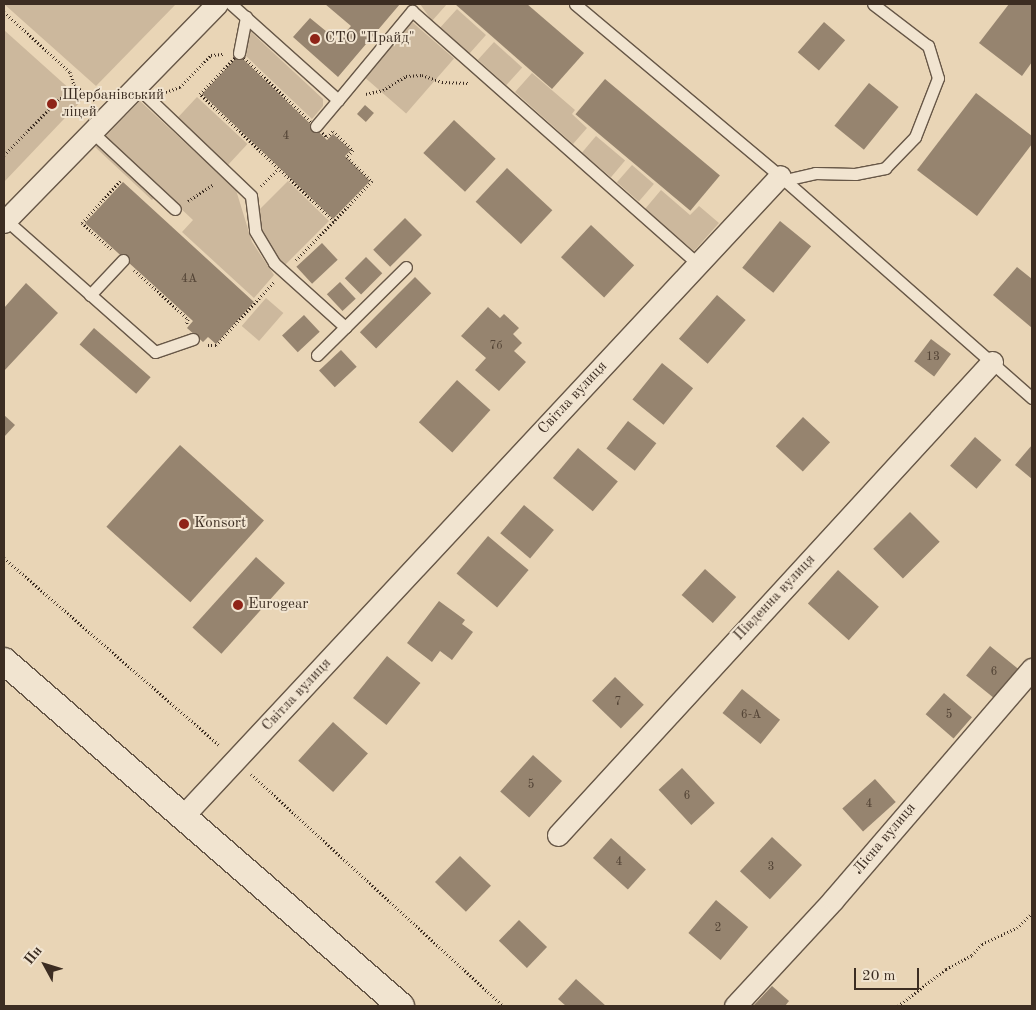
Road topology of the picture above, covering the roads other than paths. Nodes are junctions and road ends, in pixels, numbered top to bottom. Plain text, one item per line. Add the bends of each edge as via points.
1 (217, 4) edge
2 (231, 4) edge
3 (574, 4) edge
4 (873, 4) edge
5 (412, 7) edge
6 (246, 17) junction
7 (238, 54) road end
8 (143, 92) junction
9 (340, 97) junction
10 (316, 126) road end
11 (92, 132) junction
12 (782, 178) junction
13 (175, 210) road end
14 (5, 222) edge
15 (123, 260) road end
16 (698, 264) junction
17 (406, 267) dead end
18 (90, 295) junction
19 (344, 328) junction
20 (192, 339) road end
21 (316, 355) dead end
22 (992, 362) junction
23 (1032, 398) edge
24 (4, 661) edge
25 (1032, 669) edge
26 (183, 816) junction
27 (558, 835) dead end
28 (401, 1006) edge
29 (735, 1006) edge

1 - 8 street
2 - 6 lane
3 - 12 lane
4 - 12 lane via 928,46 938,78 915,136 885,168 855,174 815,173
5 - 9 lane
5 - 16 lane
6 - 7 lane
6 - 9 lane
8 - 11 street via 118,105
8 - 19 lane via 251,196 255,230 274,263
9 - 10 lane
11 - 13 lane
11 - 14 street
12 - 16 street, Світла вулиця
12 - 22 lane
14 - 18 lane
15 - 18 lane
16 - 26 street, Світла вулиця
17 - 19 lane
18 - 20 lane via 155,352
19 - 21 lane
22 - 23 lane
22 - 27 street, Південна вулиця
24 - 26 street
25 - 29 street, Лісна вулиця via 832,900
26 - 28 street

